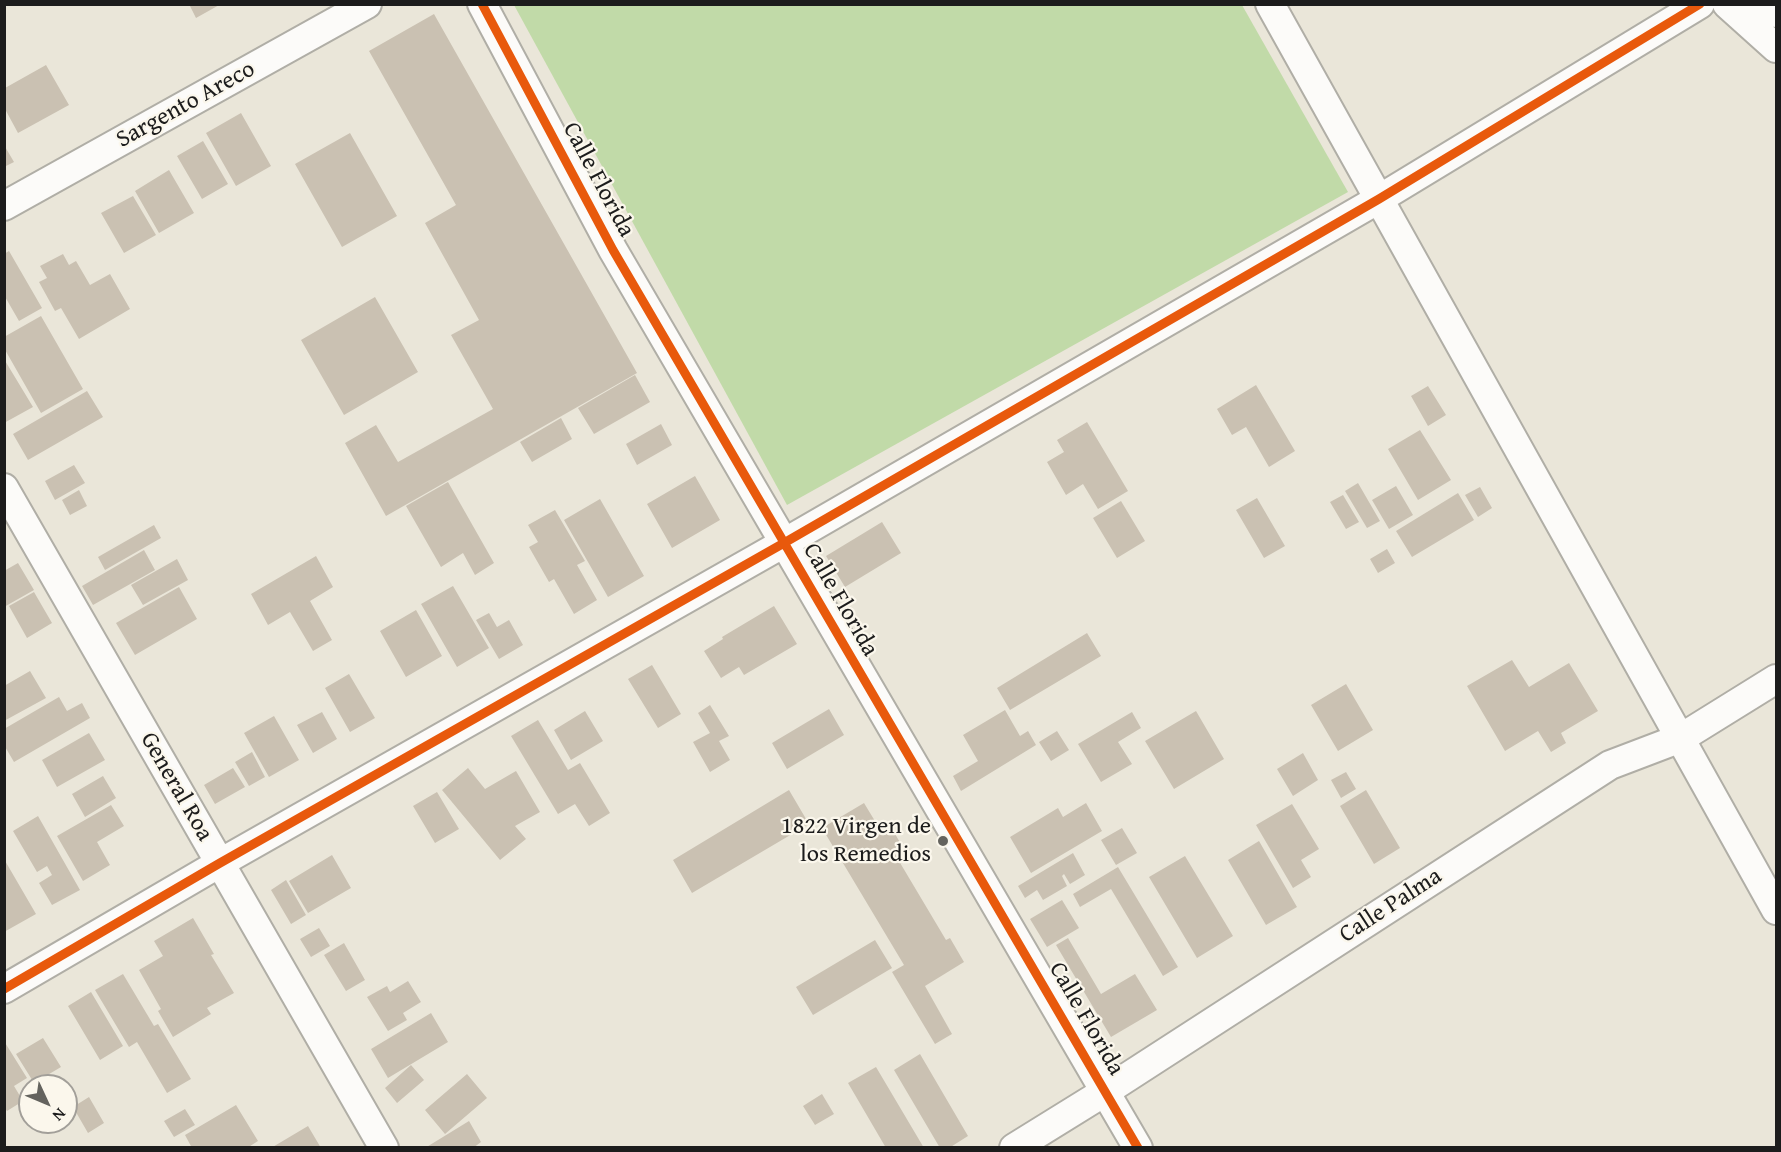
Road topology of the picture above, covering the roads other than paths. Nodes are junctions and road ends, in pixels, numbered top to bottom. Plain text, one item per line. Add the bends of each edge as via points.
1 (367, 4) edge
2 (482, 4) edge
3 (1270, 4) edge
4 (1700, 4) edge
5 (1727, 4) edge
6 (1749, 4) edge
7 (1776, 13) edge
8 (1776, 48) edge
9 (1379, 199) junction
10 (4, 206) edge
11 (4, 488) edge
12 (784, 543) junction
13 (1776, 679) edge
14 (1681, 738) junction
15 (220, 863) junction
16 (1776, 910) edge
17 (4, 989) edge
18 (1106, 1090) junction
19 (384, 1148) edge
20 (1014, 1148) edge
21 (1138, 1148) edge

1 - 10 street, Sargento Areco
2 - 12 street, Calle Florida via 613,250
3 - 9 street
4 - 9 street
5 - 8 street
6 - 7 street
9 - 12 street
9 - 14 street
11 - 15 street, General Roa
12 - 15 street
12 - 18 street, Calle Florida
13 - 14 street, Calle Palma
14 - 16 street
14 - 18 street, Calle Palma via 1610,765
15 - 17 street
15 - 19 street, General Roa
18 - 20 street, Calle Palma
18 - 21 street, Calle Florida

